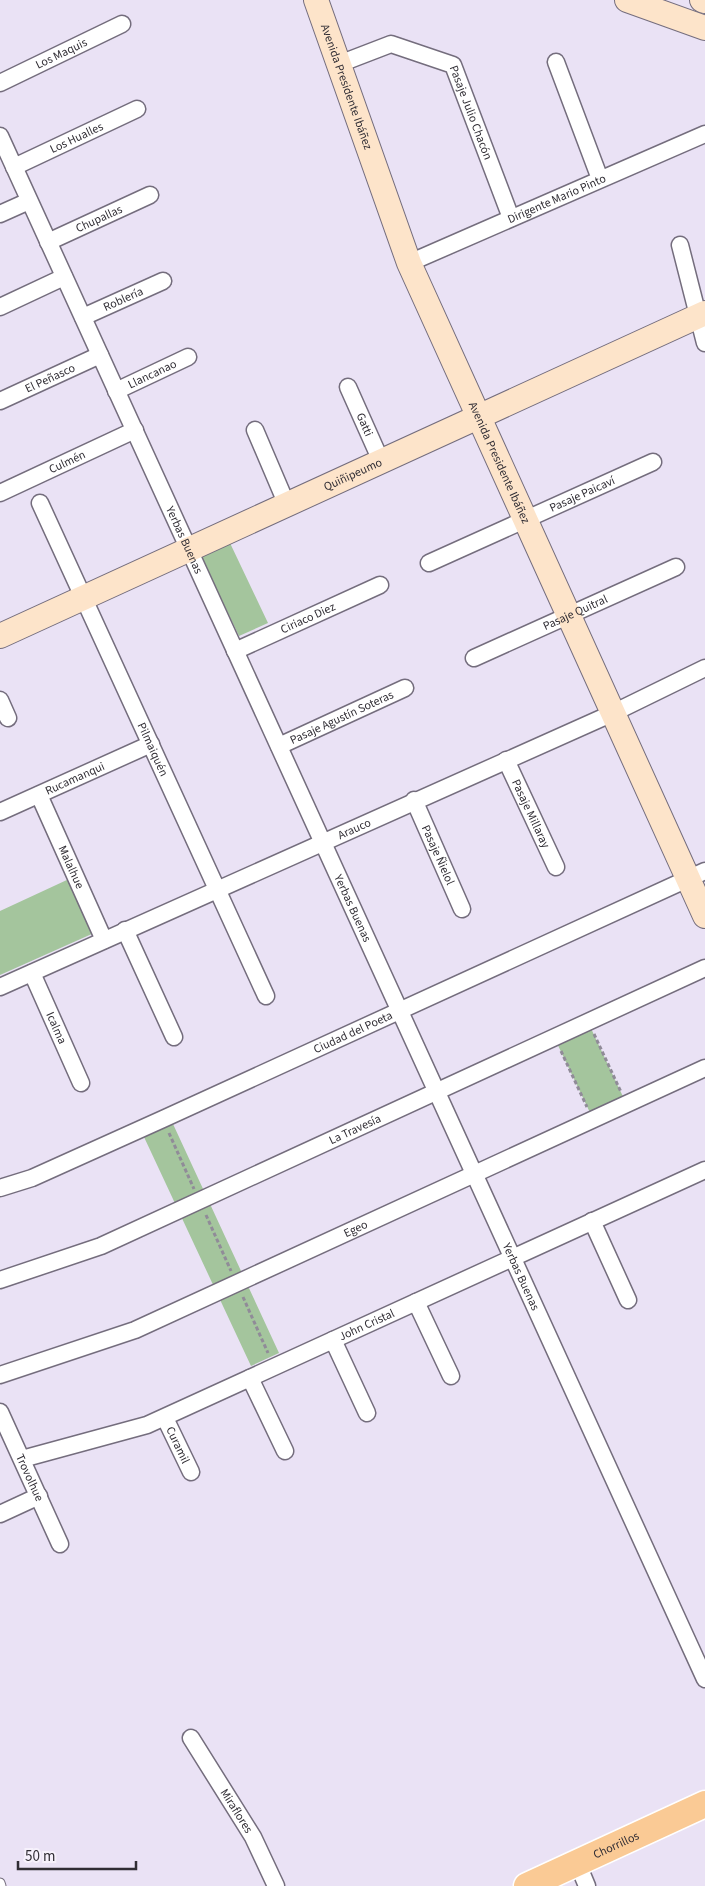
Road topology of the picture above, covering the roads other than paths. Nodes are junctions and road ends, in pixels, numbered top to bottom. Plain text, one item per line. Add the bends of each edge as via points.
1 (316, 0) edge
2 (627, 0) edge
3 (666, 7) edge
4 (122, 24) dead end
5 (705, 28) edge
6 (556, 62) dead end
7 (339, 64) junction
8 (0, 83) edge
9 (137, 109) dead end
10 (705, 134) edge
11 (0, 136) edge
12 (14, 167) junction
13 (600, 180) junction
14 (150, 195) dead end
15 (30, 200) junction
16 (0, 214) edge
17 (511, 218) junction
18 (48, 242) junction
19 (680, 245) dead end
20 (409, 263) junction
21 (64, 277) junction
22 (163, 281) dead end
23 (0, 307) edge
24 (702, 314) edge
25 (83, 317) junction
26 (705, 343) edge
27 (100, 355) junction
28 (188, 357) dead end
29 (348, 387) dead end
30 (116, 391) junction
31 (0, 401) edge
32 (478, 418) junction
33 (134, 430) junction
34 (255, 430) dead end
35 (381, 461) junction
36 (653, 462) dead end
37 (0, 493) edge
38 (40, 503) dead end
39 (287, 505) junction
40 (525, 520) junction
41 (190, 550) junction
42 (429, 563) dead end
43 (676, 567) dead end
44 (380, 585) dead end
45 (84, 598) junction
46 (568, 614) junction
47 (0, 636) edge
48 (235, 651) junction
49 (474, 658) dead end
50 (705, 668) edge
51 (405, 688) dead end
52 (0, 700) edge
53 (613, 713) junction
54 (8, 718) dead end
55 (151, 744) junction
56 (278, 746) junction
57 (506, 760) junction
58 (39, 795) junction
59 (414, 800) junction
60 (0, 812) edge
61 (322, 841) junction
62 (556, 867) dead end
63 (697, 875) edge
64 (217, 889) junction
65 (462, 909) dead end
66 (705, 916) edge
67 (125, 930) junction
68 (104, 940) junction
69 (705, 968) edge
70 (32, 973) junction
71 (0, 987) edge
72 (266, 996) dead end
73 (400, 1012) junction
74 (174, 1038) dead end
75 (705, 1068) edge
76 (81, 1083) dead end
77 (437, 1092) junction
78 (705, 1170) edge
79 (474, 1173) junction
80 (0, 1188) edge
81 (592, 1221) junction
82 (512, 1257) junction
83 (0, 1280) edge
84 (628, 1300) dead end
85 (416, 1302) junction
86 (333, 1340) junction
87 (0, 1375) edge
88 (451, 1376) dead end
89 (250, 1378) junction
90 (0, 1412) edge
91 (367, 1413) dead end
92 (164, 1418) junction
93 (285, 1451) dead end
94 (22, 1459) junction
95 (191, 1472) dead end
96 (39, 1496) junction
97 (0, 1514) edge
98 (60, 1544) dead end
99 (705, 1679) edge
100 (191, 1738) dead end
101 (705, 1804) edge
102 (577, 1862) junction
103 (276, 1886) edge
104 (527, 1886) edge
105 (587, 1886) edge

1 - 7 street, Avenida Presidente Ibáñez
2 - 3 street
3 - 5 street
4 - 8 street, Los Maquis
6 - 13 street
7 - 17 street, Pasaje Julio Chacón via 391,44 453,65
7 - 20 street, Avenida Presidente Ibáñez
9 - 12 street, Los Hualles
10 - 13 street, Dirigente Mario Pinto
11 - 12 street, Yerbas Buenas
12 - 15 street, Yerbas Buenas
13 - 17 street, Dirigente Mario Pinto
14 - 18 street, Chupallas
15 - 16 street
15 - 18 street, Yerbas Buenas
17 - 20 street, Dirigente Mario Pinto
18 - 21 street, Yerbas Buenas
19 - 24 street
20 - 32 street, Avenida Presidente Ibáñez
21 - 23 street
21 - 25 street, Yerbas Buenas
22 - 25 street, Roblería
24 - 26 street
24 - 32 street, Quiñipeumo
25 - 27 street, Yerbas Buenas
27 - 30 street, Yerbas Buenas
27 - 31 street, El Peñasco
28 - 30 street, Llancanao
29 - 35 street, Gatti
30 - 33 street, Yerbas Buenas
32 - 35 street, Quiñipeumo
32 - 40 street, Avenida Presidente Ibáñez
33 - 37 street, Culmén
33 - 41 street, Yerbas Buenas
34 - 39 street
35 - 39 street, Quiñipeumo
36 - 40 street, Pasaje Paicaví
38 - 45 street, Pilmaiquén
39 - 41 street, Quiñipeumo
40 - 42 street, Pasaje Paicaví
40 - 46 street, Avenida Presidente Ibáñez
41 - 45 street, Quiñipeumo
41 - 48 street, Yerbas Buenas
43 - 46 street, Pasaje Quitral
44 - 48 street, Ciriaco Diez
45 - 47 street, Quiñipeumo
45 - 55 street, Pilmaiquén
46 - 49 street, Pasaje Quitral
46 - 53 street, Avenida Presidente Ibáñez
48 - 56 street, Yerbas Buenas
50 - 53 street, Arauco
51 - 56 street, Pasaje Agustín Soteras
52 - 54 street
53 - 57 street, Arauco
53 - 63 street, Avenida Presidente Ibáñez
55 - 58 street, Rucamanqui
55 - 64 street, Pilmaiquén
56 - 61 street, Yerbas Buenas
57 - 59 street, Arauco
57 - 62 street, Pasaje Millaray
58 - 60 street, Rucamanqui
58 - 68 street, Malalhue
59 - 61 street, Arauco
59 - 65 street, Pasaje Ñielol
61 - 64 street, Arauco
61 - 73 street, Yerbas Buenas
63 - 66 street, Avenida Presidente Ibáñez
63 - 73 street, Ciudad del Poeta
64 - 67 street, Arauco
64 - 72 street, Pilmaiquén
67 - 68 street, Arauco
67 - 74 street
68 - 70 street, Arauco
69 - 77 street, La Travesía
70 - 71 street, Arauco
70 - 76 street, Icalma
73 - 77 street, Yerbas Buenas
73 - 80 street, Ciudad del Poeta via 32,1178
75 - 79 street, Egeo
77 - 79 street, Yerbas Buenas
77 - 83 street, La Travesía via 80,1255
78 - 81 street, John Cristal
79 - 82 street, Yerbas Buenas
79 - 87 street, Egeo via 121,1336
81 - 82 street, John Cristal
81 - 84 street
82 - 85 street, John Cristal
82 - 99 street, Yerbas Buenas
85 - 86 street, John Cristal
85 - 88 street
86 - 89 street, John Cristal
86 - 91 street
89 - 92 street, John Cristal
89 - 93 street
90 - 94 street, Trovolhue
92 - 94 street, John Cristal
92 - 95 street, Curamil
94 - 96 street, Trovolhue
96 - 97 street
96 - 98 street, Trovolhue
100 - 103 street, Miraflores via 253,1837
101 - 102 main road, Chorrillos
102 - 104 main road, Chorrillos
102 - 105 street

